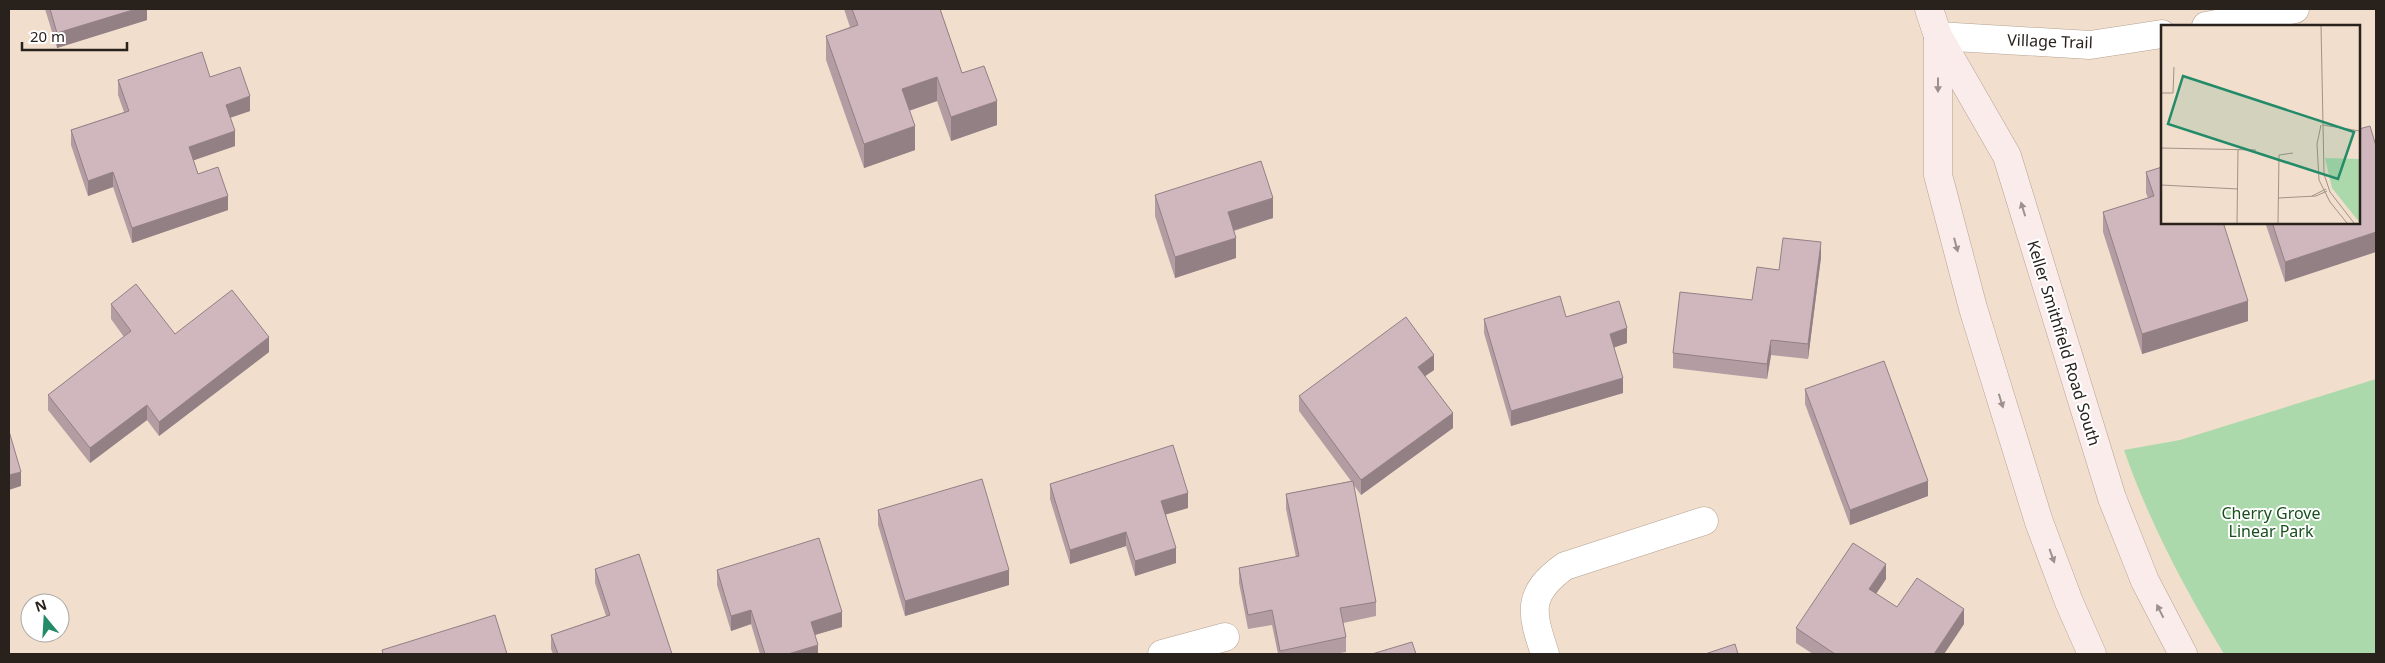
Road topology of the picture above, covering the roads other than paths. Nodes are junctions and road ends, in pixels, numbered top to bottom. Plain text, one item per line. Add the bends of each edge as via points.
1 (1929, 9) edge
2 (2295, 9) edge
3 (2211, 25) edge
4 (2161, 34) edge
5 (1938, 36) junction
6 (1704, 521) dead end
7 (1225, 637) dead end
8 (1162, 654) edge
9 (1545, 654) edge
10 (2092, 654) edge
11 (2182, 654) edge

1 - 5 main road, Keller Smithfield Road South
2 - 3 street
4 - 5 street, Village Trail via 2090,45
5 -> 10 main road, Keller Smithfield Road South via 1938,175 1972,308 2039,522
11 -> 5 main road, Keller Smithfield Road South via 2145,581 2112,498 2007,156
6 - 9 street via 1565,566 1548,578 1534,606 1537,631
7 - 8 street

